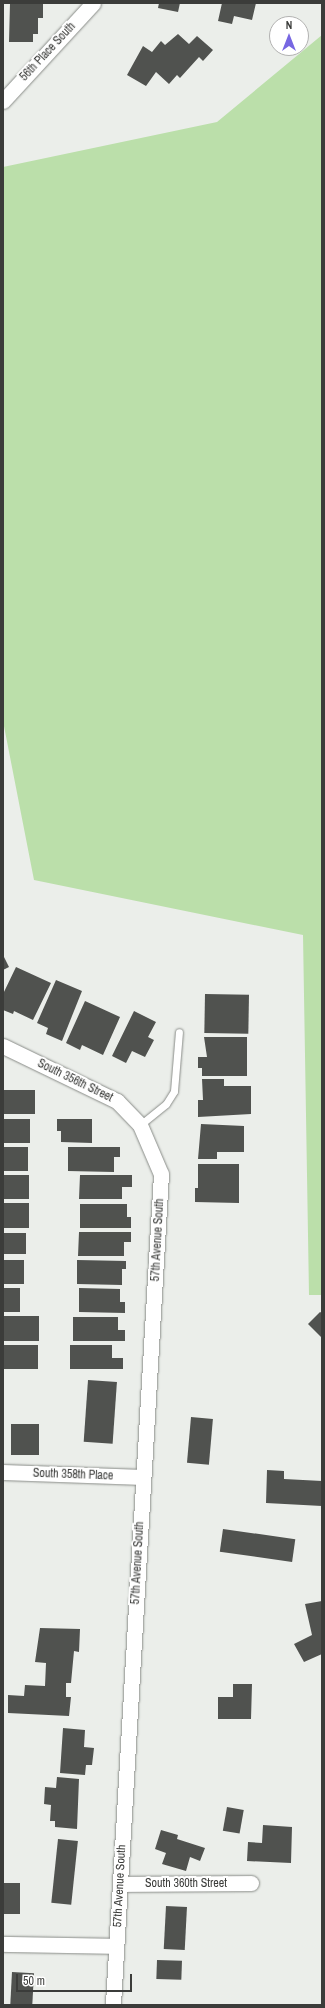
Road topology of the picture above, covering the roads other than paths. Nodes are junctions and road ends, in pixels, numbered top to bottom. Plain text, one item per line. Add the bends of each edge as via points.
1 (93, 3) edge
2 (3, 101) edge
3 (179, 1032) dead end
4 (3, 1046) edge
5 (140, 1125) junction
6 (3, 1472) edge
7 (143, 1477) junction
8 (120, 1884) junction
9 (251, 1884) dead end
10 (3, 1944) edge
11 (116, 1946) junction
12 (113, 2005) edge

1 - 2 street, 56th Place South
3 - 5 lane via 174,1091 166,1104
4 - 5 street, South 356th Street via 116,1101
5 - 7 street, 57th Avenue South via 161,1174
6 - 7 street, South 358th Place
7 - 8 street, 57th Avenue South
8 - 9 street, South 360th Street
8 - 11 street, 57th Avenue South
10 - 11 street
11 - 12 street, 57th Avenue South

